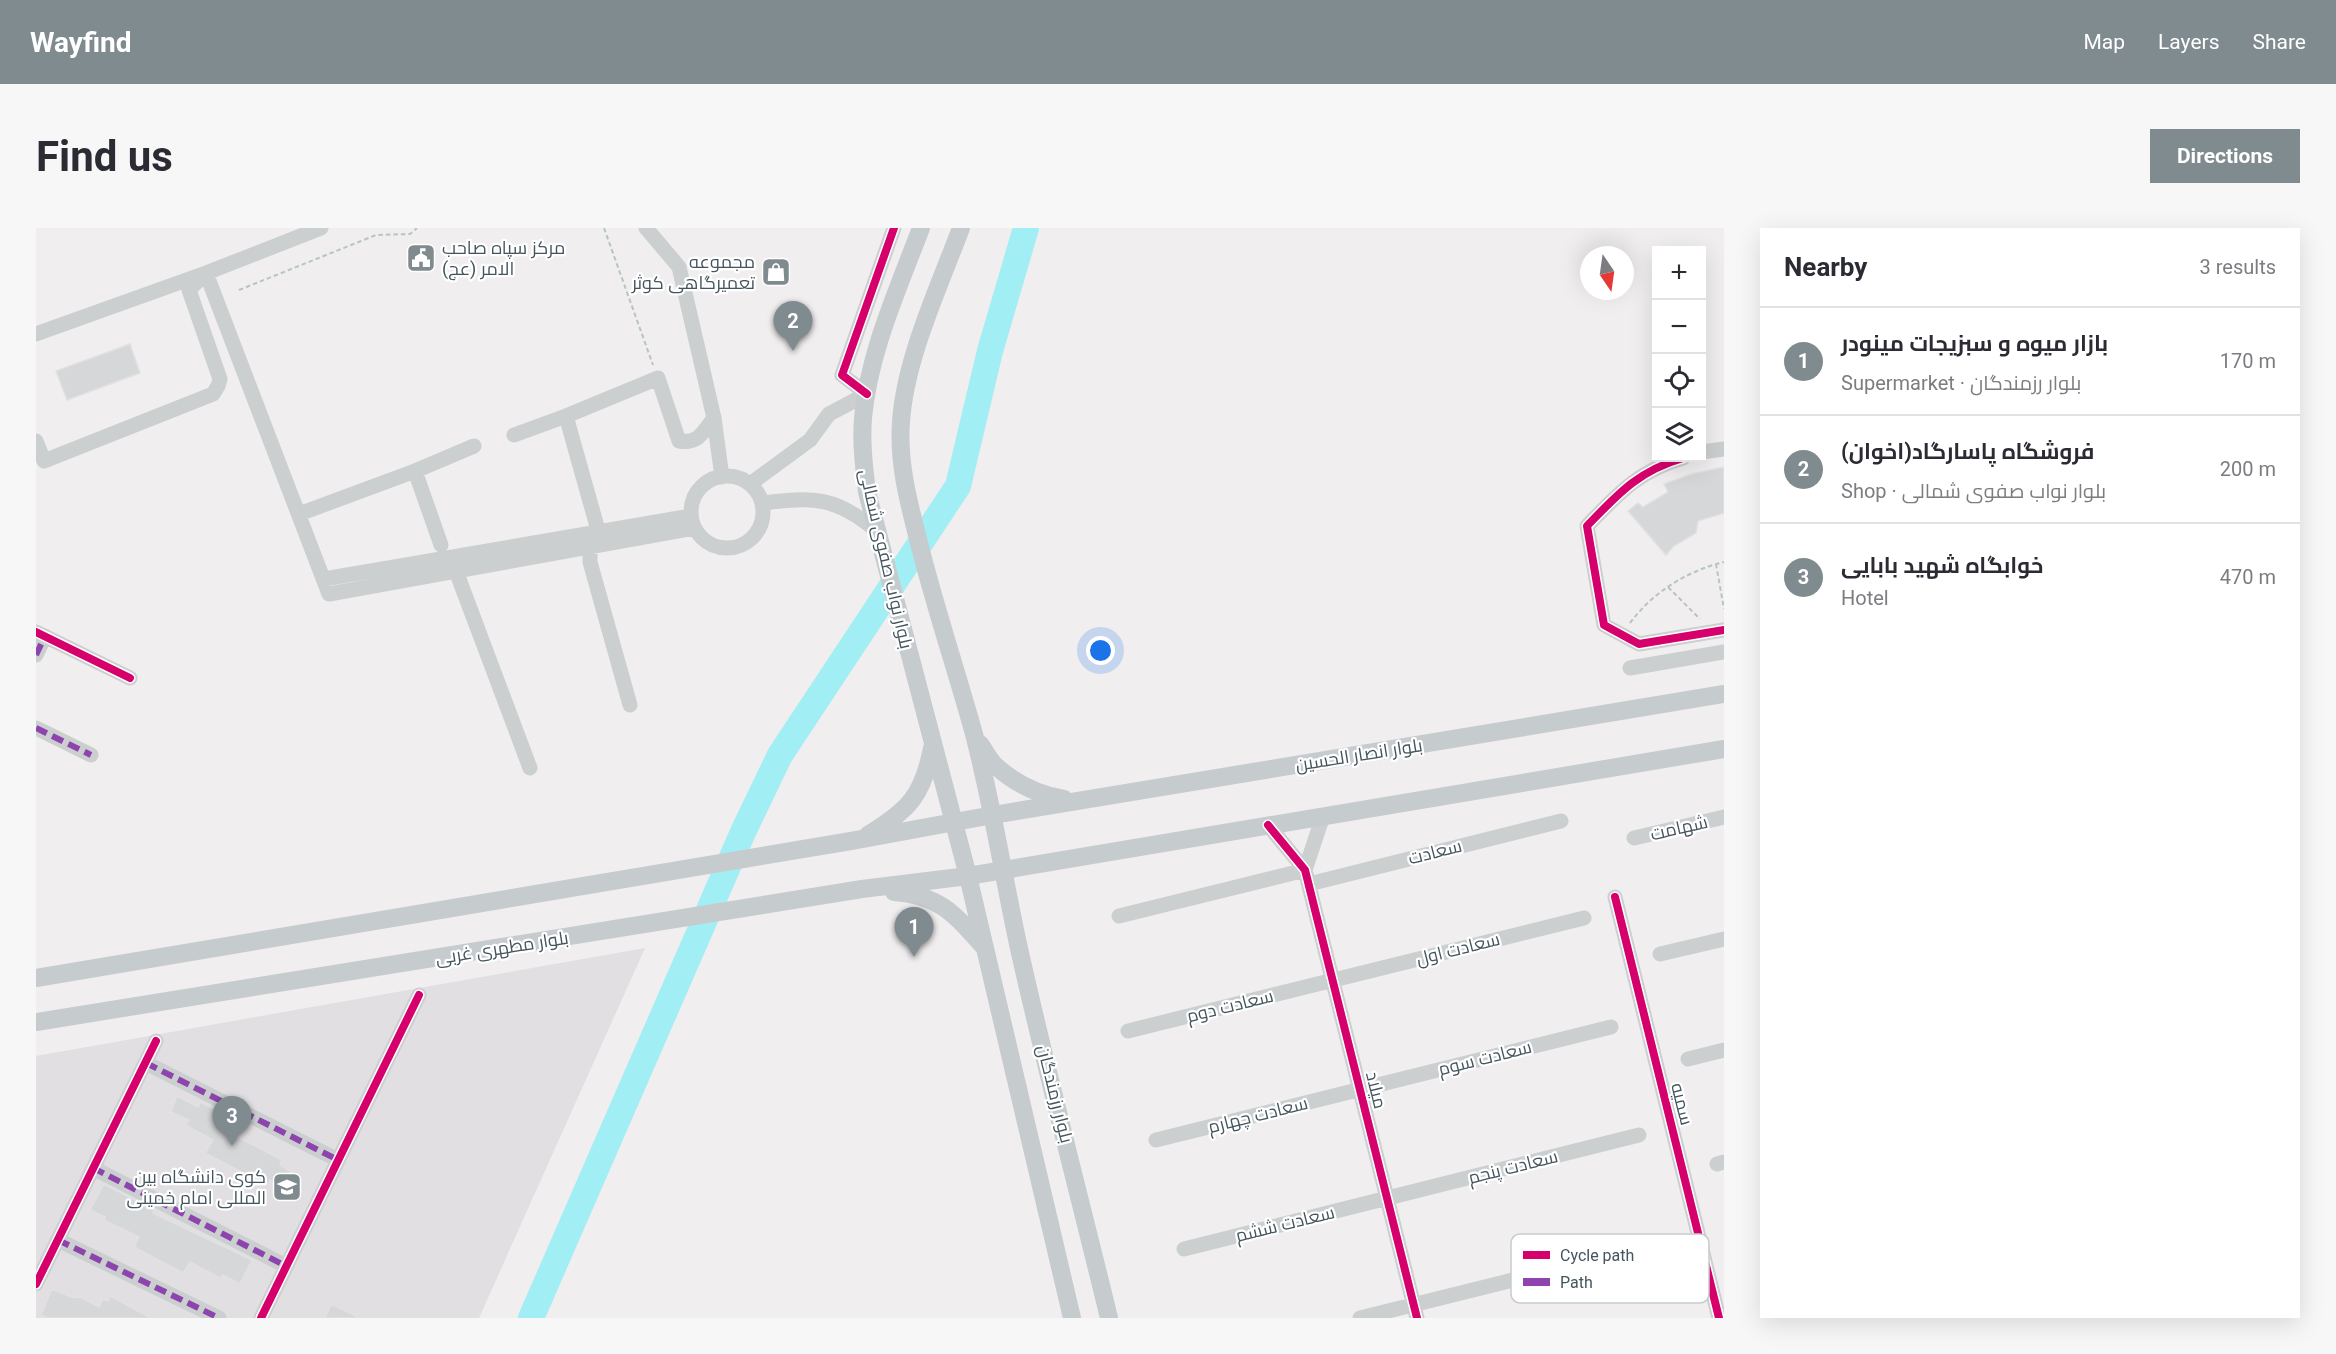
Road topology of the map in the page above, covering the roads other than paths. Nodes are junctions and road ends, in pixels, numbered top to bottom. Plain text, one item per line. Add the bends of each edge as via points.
1 (321, 228) edge
2 (646, 228) edge
3 (894, 228) edge
4 (921, 228) edge
5 (961, 228) edge
6 (206, 273) junction
7 (187, 285) junction
8 (36, 334) edge
9 (867, 394) junction
10 (566, 416) junction
11 (714, 418) junction
12 (514, 435) dead end
13 (36, 441) edge
14 (474, 447) dead end
15 (1724, 449) edge
16 (1706, 451) edge
17 (1673, 462) edge
18 (40, 463) edge
19 (415, 471) junction
20 (722, 477) junction
21 (750, 484) junction
22 (762, 502) junction
23 (299, 514) junction
24 (692, 522) junction
25 (598, 530) junction
26 (877, 531) junction
27 (441, 544) dead end
28 (590, 547) junction
29 (453, 564) junction
30 (1718, 631) edge
31 (40, 634) edge
32 (1724, 652) edge
33 (36, 655) edge
34 (1630, 668) dead end
35 (130, 678) dead end
36 (1724, 694) edge
37 (630, 705) dead end
38 (36, 728) edge
39 (974, 734) junction
40 (933, 743) junction
41 (1724, 749) edge
42 (91, 754) dead end
43 (530, 768) dead end
44 (1090, 800) junction
45 (993, 814) junction
46 (1323, 816) junction
47 (1724, 818) edge
48 (1561, 821) dead end
49 (953, 822) junction
50 (1268, 825) junction
51 (1634, 838) dead end
52 (862, 839) junction
53 (1004, 869) junction
54 (968, 876) junction
55 (1307, 877) junction
56 (862, 890) junction
57 (1615, 897) dead end
58 (1119, 916) dead end
59 (1584, 918) dead end
60 (1724, 939) edge
61 (986, 949) junction
62 (1660, 954) dead end
63 (74, 971) junction
64 (36, 973) edge
65 (36, 978) edge
66 (1333, 980) junction
67 (419, 995) dead end
68 (36, 1024) edge
69 (1611, 1027) dead end
70 (1128, 1031) dead end
71 (156, 1041) dead end
72 (1724, 1050) edge
73 (1688, 1059) dead end
74 (146, 1062) junction
75 (1360, 1089) junction
76 (1639, 1136) dead end
77 (1156, 1140) dead end
78 (338, 1160) junction
79 (93, 1168) junction
80 (1387, 1198) junction
81 (1704, 1234) edge
82 (58, 1240) junction
83 (1184, 1249) dead end
84 (1709, 1251) edge
85 (286, 1266) junction
86 (36, 1284) edge
87 (1511, 1285) edge
88 (1718, 1285) edge
89 (1415, 1311) edge
90 (219, 1318) edge
91 (261, 1318) edge
92 (1072, 1318) edge
93 (1109, 1318) edge
94 (1360, 1318) edge
95 (1719, 1318) edge

1 - 6 street
2 - 11 street via 679,267
3 - 9 street via 842,375
4 - 9 main road, بلوار نواب صفوی شمالی via 885,325
5 - 39 main road, بلوار نواب صفوی شمالی via 905,392 901,454 904,485 927,577
6 - 7 street
6 - 23 street
7 - 8 street
7 - 18 street via 220,379 213,394
9 - 21 street via 829,414 810,440
9 - 26 main road, بلوار نواب صفوی شمالی via 863,457
10 - 11 street via 658,378 679,441 689,443 698,439
10 - 12 street
10 - 25 street
11 - 20 street
13 - 18 street
14 - 19 street
15 - 16 street
17 - 30 street via 1644,473 1587,526 1604,625 1639,644
19 - 23 street
19 - 27 street
20 - 21 street via 740,478
20 - 24 street via 706,483 697,492 692,503
21 - 22 street
22 - 24 street via 761,525 747,543 736,547 723,549 711,545 701,538
22 - 26 street via 808,498 829,502 856,513
23 - 29 street via 326,586
24 - 25 street
24 - 28 street
25 - 28 street
25 - 29 street
26 - 40 main road, بلوار نواب صفوی شمالی
28 - 29 street
28 - 37 street via 590,562
29 - 43 street
31 - 33 street
31 - 35 street
32 - 34 street
36 - 44 main road, بلوار انصار الحسین
38 - 42 street
39 - 44 main road via 996,767 1040,795
39 - 45 main road, بلوار نواب صفوی شمالی
40 - 49 main road, بلوار نواب صفوی شمالی
40 - 52 main road via 921,789 905,809
41 - 46 main road
44 - 45 main road, بلوار انصار الحسین
45 - 49 main road, بلوار انصار الحسین
45 - 53 main road, بلوار رزمندگان
46 - 50 main road
46 - 55 street
47 - 51 street, شهامت
48 - 55 street, سعادت
49 - 52 main road
49 - 54 main road, بلوار نواب صفوی شمالی
50 - 53 main road
50 - 55 street
52 - 63 main road
53 - 54 main road, بلوار مطهری غربی
53 - 93 main road, بلوار رزمندگان via 1018,944
54 - 56 main road, بلوار مطهری غربی
54 - 61 main road, بلوار رزمندگان
55 - 58 street, سعادت
55 - 66 street, میلاد
56 - 61 main road via 906,893 937,902
56 - 68 main road, بلوار مطهری غربی
57 - 81 street, سمیه
59 - 66 street, سعادت اول
60 - 62 street
61 - 92 main road, بلوار رزمندگان
63 - 64 street
63 - 65 main road
66 - 70 street, سعادت دوم
66 - 75 street, میلاد
67 - 78 street
69 - 75 street, سعادت سوم
71 - 74 street
72 - 73 street
74 - 78 street
74 - 79 street
75 - 77 street, سعادت چهارم
75 - 80 street, میلاد
76 - 80 street, سعادت پنجم
78 - 85 street
79 - 82 street
79 - 85 street
80 - 83 street, سعادت ششم
80 - 89 street, میلاد
82 - 86 street
82 - 90 street
84 - 88 street, سمیه
85 - 91 street
87 - 89 street
88 - 95 street, سمیه
89 - 94 street

